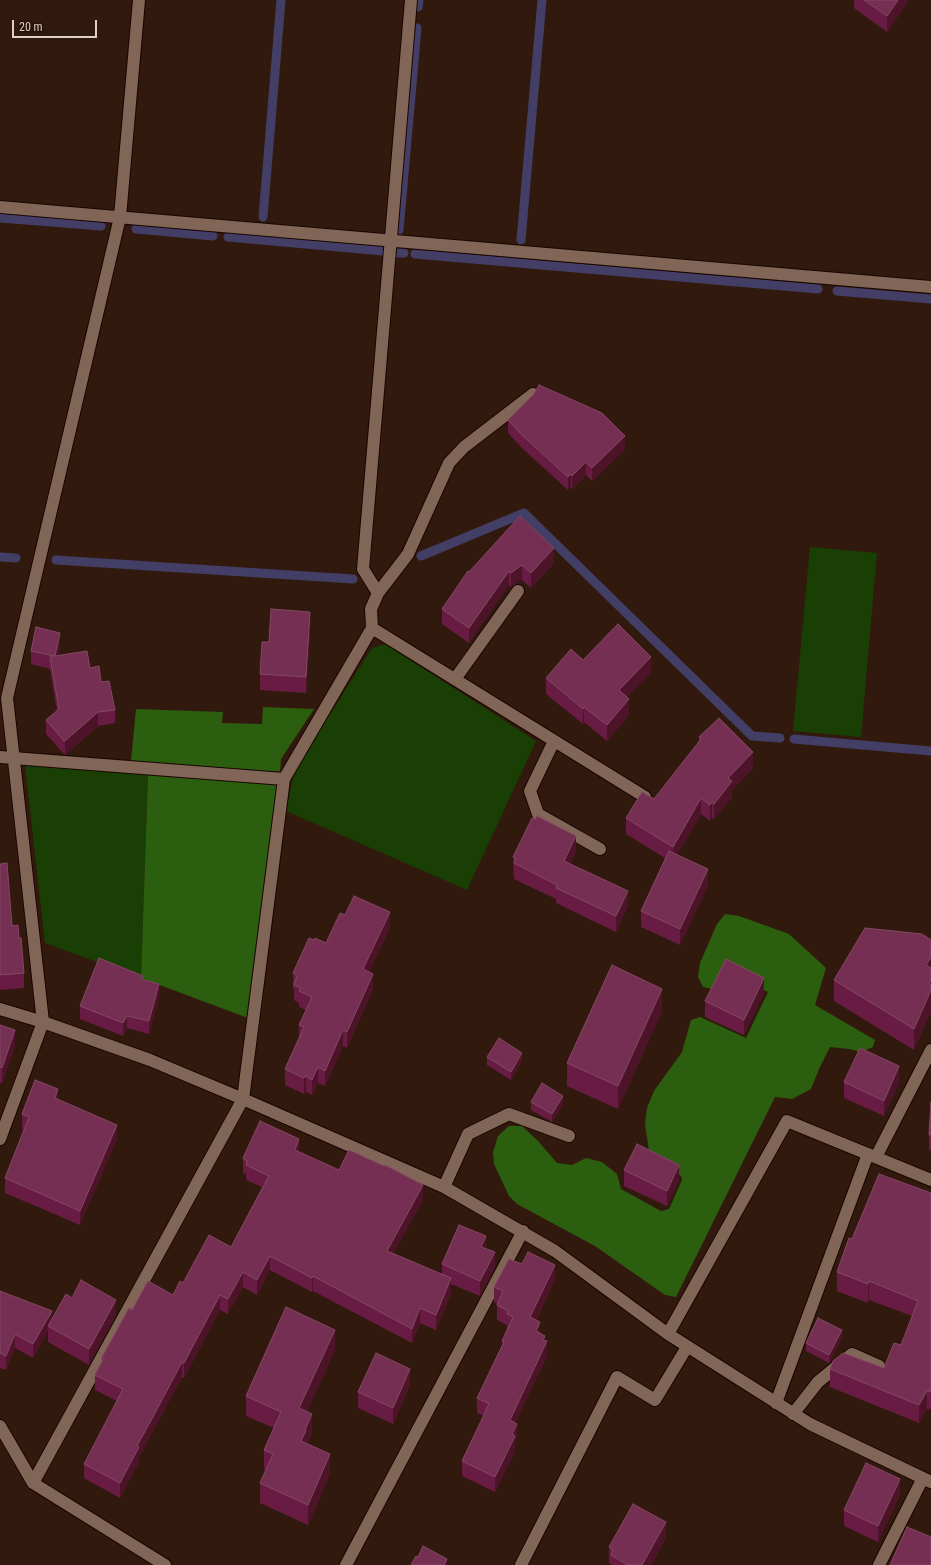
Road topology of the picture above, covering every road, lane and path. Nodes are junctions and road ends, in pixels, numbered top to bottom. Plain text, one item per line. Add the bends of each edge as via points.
1 (139, 0) edge
2 (411, 0) edge
3 (0, 206) edge
4 (120, 217) junction
5 (391, 240) junction
6 (931, 287) edge
7 (533, 394) edge
8 (518, 590) dead end
9 (378, 593) junction
10 (372, 628) junction
11 (455, 680) junction
12 (554, 741) junction
13 (0, 757) edge
14 (13, 758) junction
15 (284, 779) junction
16 (645, 797) edge
17 (600, 849) dead end
18 (0, 1009) edge
19 (42, 1022) junction
20 (931, 1050) edge
21 (243, 1099) junction
22 (568, 1136) dead end
23 (0, 1139) edge
24 (872, 1156) junction
25 (931, 1180) edge
26 (444, 1187) junction
27 (522, 1231) junction
28 (668, 1334) junction
29 (687, 1347) junction
30 (879, 1366) edge
31 (776, 1403) junction
32 (794, 1414) junction
33 (0, 1426) edge
34 (927, 1480) edge
35 (34, 1483) junction
36 (165, 1565) edge
37 (346, 1565) edge
38 (521, 1565) edge
39 (879, 1565) edge

1 - 4 street
2 - 5 street
3 - 4 street
4 - 5 street
4 - 14 street via 7,698
5 - 6 street
5 - 9 street via 363,569
7 - 9 street via 464,447 449,463 408,554
8 - 11 street
9 - 10 street via 371,609
10 - 11 street
10 - 15 street
11 - 12 street
12 - 16 street
12 - 17 street via 530,791 538,814
13 - 14 street
14 - 15 street
14 - 19 street
15 - 21 street
18 - 19 street
19 - 21 street via 150,1060
19 - 23 street
20 - 24 street
21 - 26 street
21 - 35 street
22 - 26 street via 509,1114 468,1134
24 - 25 street
24 - 28 street via 787,1121
24 - 31 street
26 - 27 street
27 - 28 street via 555,1251
27 - 37 street
28 - 29 street
29 - 31 street
29 - 38 street via 655,1400 617,1377
30 - 32 street via 852,1354 818,1382
31 - 32 street
32 - 34 street
33 - 35 street
34 - 39 street
35 - 36 street

